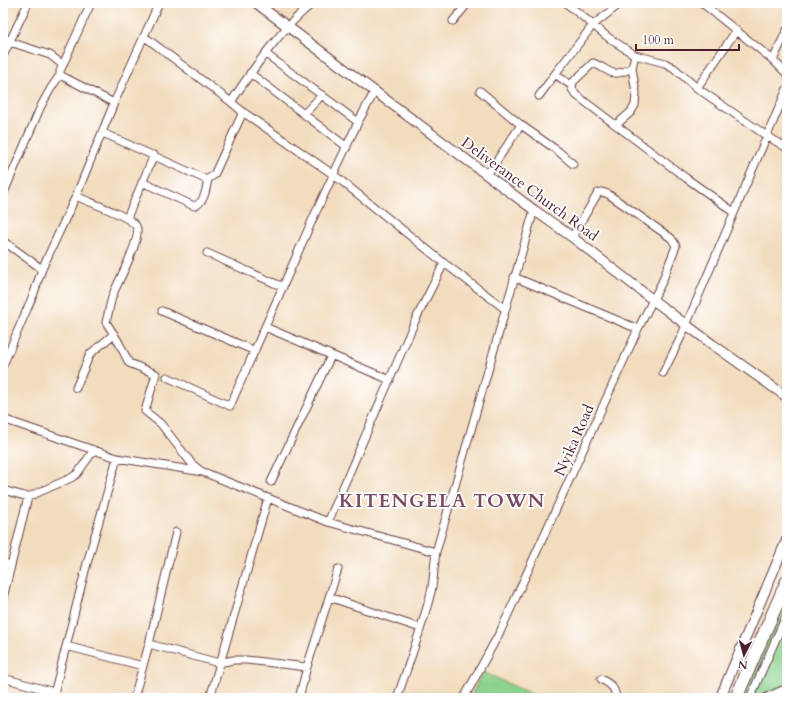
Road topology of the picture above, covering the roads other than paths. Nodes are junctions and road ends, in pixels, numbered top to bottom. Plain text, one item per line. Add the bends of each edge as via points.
1 (28, 3) edge
2 (91, 3) edge
3 (159, 3) edge
4 (256, 3) edge
5 (313, 3) edge
6 (468, 3) edge
7 (566, 3) edge
8 (621, 3) edge
9 (702, 3) edge
10 (453, 21) dead end
11 (593, 25) junction
12 (288, 27) junction
13 (787, 30) edge
14 (736, 31) junction
15 (3, 36) edge
16 (144, 38) junction
17 (10, 42) junction
18 (266, 54) junction
19 (635, 55) junction
20 (3, 56) edge
21 (773, 60) junction
22 (63, 65) junction
23 (632, 68) junction
24 (250, 73) junction
25 (555, 74) junction
26 (787, 74) edge
27 (60, 76) junction
28 (572, 86) junction
29 (697, 88) junction
30 (787, 88) edge
31 (375, 91) junction
32 (480, 92) dead end
33 (322, 95) junction
34 (540, 96) dead end
35 (231, 102) junction
36 (114, 103) junction
37 (244, 112) junction
38 (304, 114) junction
39 (358, 122) junction
40 (617, 124) junction
41 (522, 125) junction
42 (102, 133) junction
43 (767, 136) junction
44 (346, 147) junction
45 (787, 148) edge
46 (154, 155) junction
47 (573, 164) dead end
48 (487, 174) junction
49 (334, 175) junction
50 (208, 179) junction
51 (142, 182) junction
52 (3, 194) edge
53 (76, 196) junction
54 (534, 210) junction
55 (734, 212) junction
56 (127, 218) junction
57 (572, 237) junction
58 (3, 241) edge
59 (206, 253) dead end
60 (444, 263) junction
61 (42, 269) junction
62 (514, 277) junction
63 (283, 287) junction
64 (653, 300) junction
65 (505, 309) junction
66 (162, 311) dead end
67 (686, 323) junction
68 (266, 327) junction
69 (638, 329) junction
70 (114, 334) junction
71 (255, 351) junction
72 (331, 356) junction
73 (3, 365) edge
74 (663, 373) dead end
75 (167, 377) dead end
76 (390, 380) junction
77 (76, 388) dead end
78 (787, 397) edge
79 (3, 419) edge
80 (94, 450) junction
81 (117, 458) junction
82 (204, 472) junction
83 (271, 482) dead end
84 (3, 490) edge
85 (28, 497) junction
86 (268, 498) junction
87 (328, 522) junction
88 (176, 532) dead end
89 (787, 539) edge
90 (436, 552) junction
91 (3, 563) edge
92 (11, 565) junction
93 (338, 569) dead end
94 (787, 581) edge
95 (329, 597) junction
96 (3, 598) edge
97 (787, 614) edge
98 (420, 628) junction
99 (149, 644) junction
100 (66, 646) junction
101 (220, 663) junction
102 (143, 666) junction
103 (307, 667) junction
104 (3, 678) edge
105 (601, 679) dead end
106 (787, 689) edge
107 (53, 695) edge
108 (134, 698) edge
109 (210, 698) edge
110 (299, 698) edge
111 (398, 698) edge
112 (464, 698) edge
113 (616, 698) edge
114 (720, 698) edge
115 (736, 698) edge
116 (750, 698) edge
117 (767, 698) edge

1 - 17 street
2 - 22 street
3 - 16 street
4 - 12 street, Deliverance Church Road
5 - 12 street
6 - 10 street
7 - 11 street
8 - 11 street
9 - 14 street
11 - 19 street
11 - 25 street
12 - 18 street
12 - 31 street, Deliverance Church Road
13 - 21 street
14 - 21 street
14 - 29 street
15 - 17 street
16 - 35 street
16 - 36 street
17 - 20 street
17 - 22 street via 50,55
18 - 24 street
18 - 33 street
19 - 23 street
19 - 29 street via 665,63
21 - 26 street
22 - 27 street
23 - 28 street via 614,74 593,63 580,74
23 - 40 street via 635,105
24 - 35 street
24 - 38 street
25 - 28 street
25 - 34 street
27 - 36 street
27 - 52 street via 41,106
28 - 40 street via 576,95
29 - 43 street
30 - 43 street
31 - 39 street
31 - 48 street, Deliverance Church Road
32 - 41 street
33 - 38 street
33 - 39 street
35 - 37 street
36 - 42 street
37 - 49 street
37 - 50 street via 214,175
38 - 44 street
39 - 44 street
40 - 55 street
41 - 47 street
41 - 48 street
42 - 46 street
42 - 53 street
43 - 45 street
43 - 55 street
44 - 49 street
46 - 50 street
46 - 51 street
48 - 54 street, Deliverance Church Road
49 - 60 street
49 - 63 street
50 - 51 street via 203,200 194,206
51 - 56 street
53 - 56 street
53 - 61 street
54 - 57 street, Deliverance Church Road
54 - 62 street
55 - 67 street
56 - 70 street via 136,226 138,234 113,293 106,322
57 - 64 street, Deliverance Church Road
57 - 64 street, Nyika Road via 598,193 602,192 670,238 675,244 675,250
58 - 61 street
59 - 63 street
60 - 65 street
60 - 76 street via 415,321
61 - 73 street
62 - 65 street
62 - 69 street
63 - 68 street
64 - 67 street, Deliverance Church Road
64 - 69 street, Nyika Road
65 - 90 street
66 - 71 street
67 - 74 street
67 - 78 street, Deliverance Church Road
68 - 71 street
68 - 72 street
69 - 112 street, Nyika Road via 504,623
70 - 77 street via 90,354
70 - 82 street via 129,364 156,374 145,411 161,424 192,464
71 - 75 street via 230,406
72 - 76 street
72 - 83 street
76 - 87 street
79 - 80 street
80 - 81 street
80 - 85 street via 77,474
81 - 82 street
81 - 100 street
82 - 86 street
84 - 85 street
85 - 92 street
86 - 87 street
86 - 101 street
87 - 90 street
88 - 99 street
89 - 114 street
90 - 98 street via 432,585
91 - 92 street
92 - 96 street
93 - 95 street
94 - 115 highway
95 - 98 street
95 - 103 street
97 - 116 street
98 - 111 street
99 - 101 street
99 - 102 street
100 - 102 street
100 - 107 street
101 - 103 street via 246,660
101 - 109 street
102 - 108 street
103 - 110 street
104 - 107 street
105 - 113 street via 615,689
106 - 117 street

